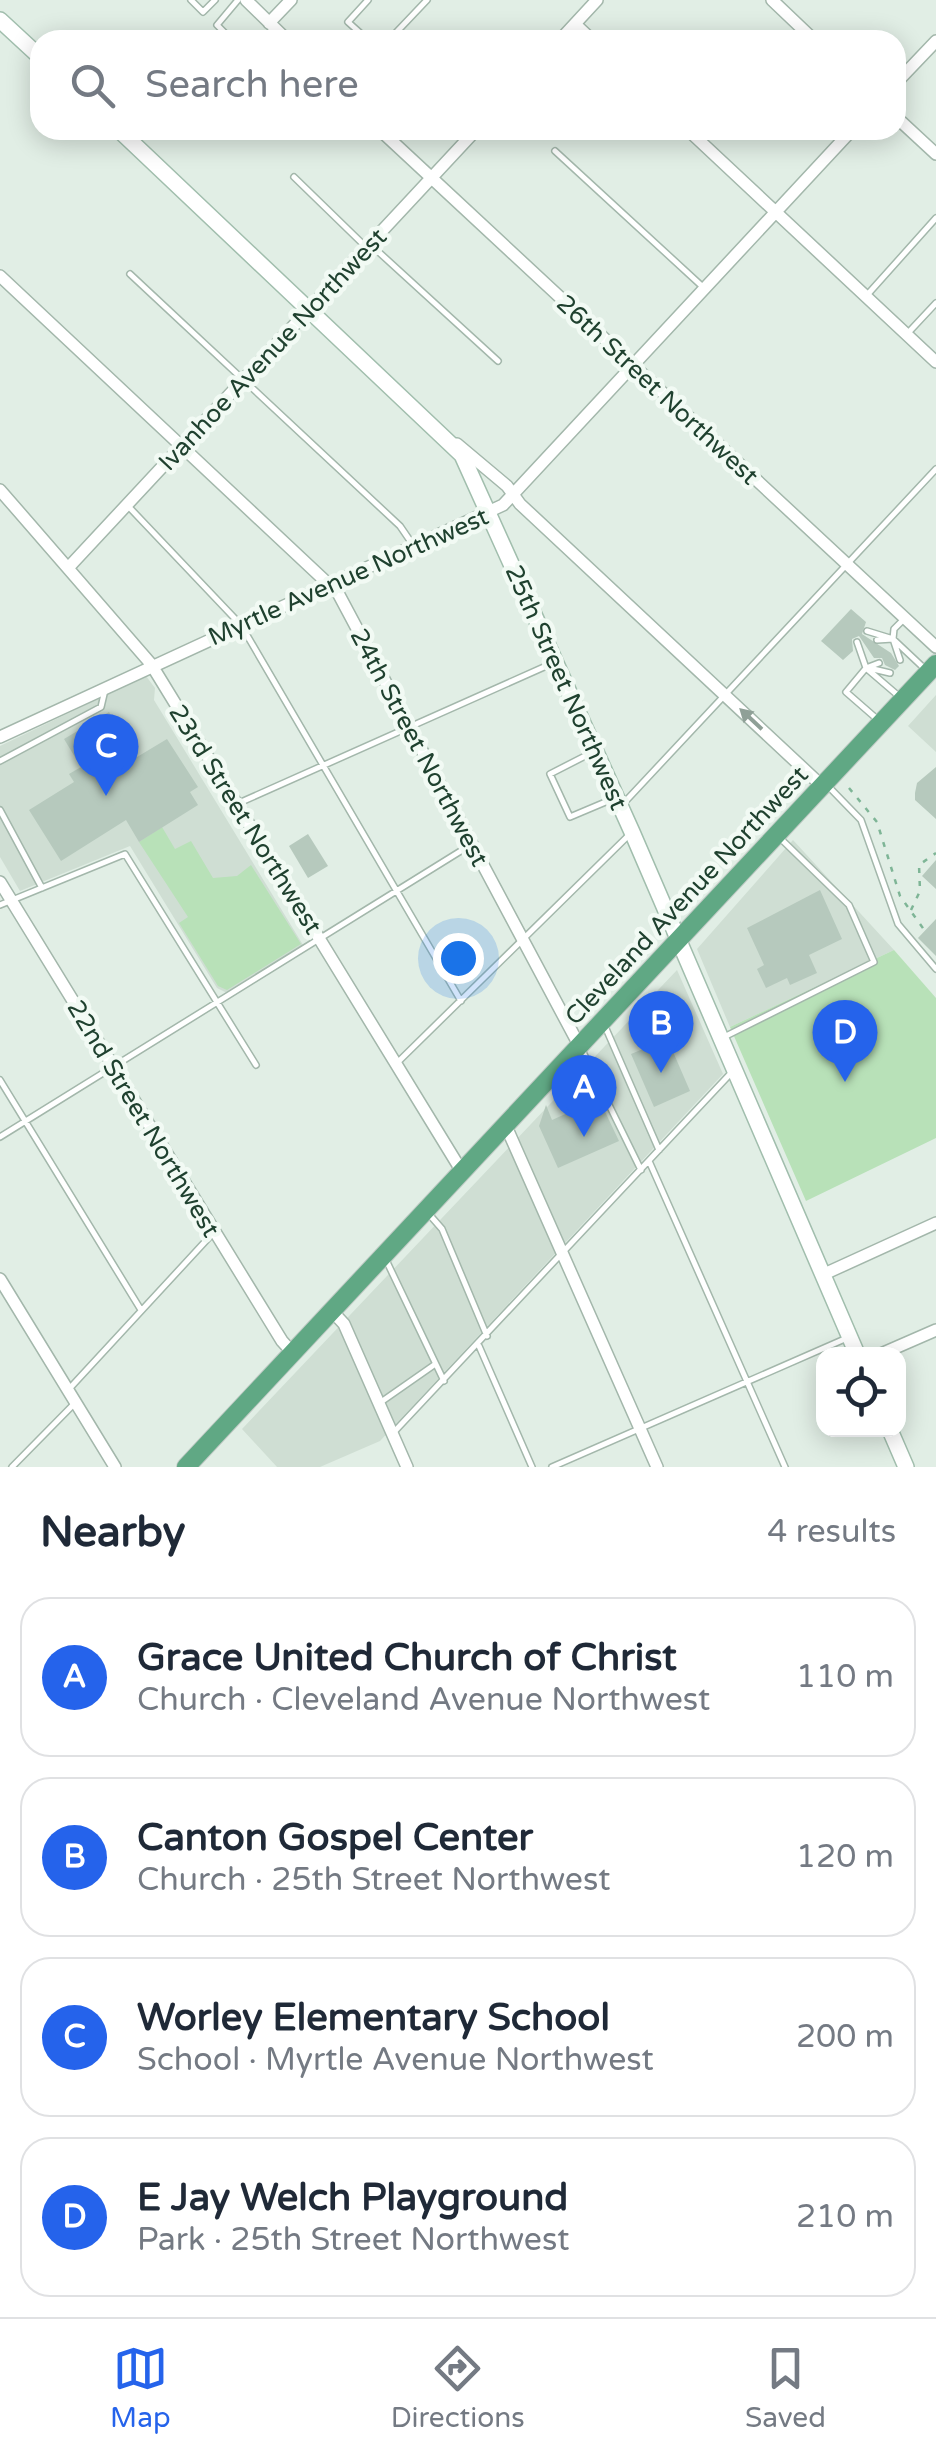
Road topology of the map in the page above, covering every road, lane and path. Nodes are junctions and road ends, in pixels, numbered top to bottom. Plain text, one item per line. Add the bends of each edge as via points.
1 (191, 0) edge
2 (214, 0) edge
3 (238, 0) edge
4 (246, 0) edge
5 (292, 0) edge
6 (368, 0) edge
7 (428, 0) edge
8 (597, 0) edge
9 (772, 0) edge
10 (0, 20) edge
11 (269, 23) junction
12 (575, 24) junction
13 (222, 30) edge
14 (275, 30) edge
15 (354, 30) edge
16 (399, 30) edge
17 (569, 30) edge
18 (581, 30) edge
19 (804, 30) edge
20 (936, 41) edge
21 (30, 48) edge
22 (906, 72) edge
23 (906, 126) edge
24 (129, 140) edge
25 (391, 140) edge
26 (467, 140) edge
27 (699, 140) edge
28 (843, 140) edge
29 (555, 152) dead end
30 (936, 154) edge
31 (294, 177) dead end
32 (432, 177) junction
33 (776, 212) junction
34 (936, 218) edge
35 (367, 245) junction
36 (130, 274) dead end
37 (0, 276) edge
38 (704, 288) junction
39 (866, 296) junction
40 (936, 303) edge
41 (310, 309) junction
42 (906, 334) junction
43 (498, 361) dead end
44 (936, 362) edge
45 (633, 366) junction
46 (245, 380) junction
47 (453, 442) junction
48 (181, 448) junction
49 (936, 469) edge
50 (0, 490) edge
51 (513, 495) junction
52 (128, 506) junction
53 (489, 513) junction
54 (414, 548) junction
55 (847, 564) junction
56 (68, 568) junction
57 (330, 586) junction
58 (905, 618) junction
59 (241, 625) junction
60 (867, 631) dead end
61 (877, 640) dead end
62 (893, 640) junction
63 (857, 642) dead end
64 (936, 647) edge
65 (889, 651) dead end
66 (867, 652) dead end
67 (900, 660) dead end
68 (556, 662) junction
69 (879, 663) dead end
70 (150, 664) junction
71 (866, 668) junction
72 (932, 668) edge
73 (890, 673) dead end
74 (105, 686) junction
75 (725, 695) junction
76 (903, 700) junction
77 (881, 723) junction
78 (409, 728) junction
79 (0, 737) edge
80 (594, 752) junction
81 (0, 761) edge
82 (324, 764) junction
83 (824, 784) junction
84 (849, 788) dead end
85 (618, 803) junction
86 (236, 804) junction
87 (0, 810) edge
88 (632, 832) junction
89 (777, 835) junction
90 (472, 844) junction
91 (936, 853) edge
92 (0, 882) edge
93 (42, 888) junction
94 (397, 892) junction
95 (6, 903) edge
96 (909, 912) junction
97 (925, 931) dead end
98 (522, 940) junction
99 (320, 941) junction
100 (679, 941) junction
101 (936, 969) edge
102 (460, 1001) junction
103 (218, 1003) junction
104 (602, 1020) junction
105 (719, 1040) junction
106 (579, 1045) junction
107 (396, 1063) junction
108 (256, 1065) dead end
109 (114, 1068) junction
110 (733, 1071) junction
111 (0, 1080) edge
112 (26, 1122) junction
113 (504, 1124) junction
114 (0, 1138) edge
115 (660, 1150) junction
116 (650, 1160) junction
117 (461, 1170) junction
118 (641, 1170) junction
119 (424, 1210) junction
120 (936, 1223) edge
121 (214, 1232) junction
122 (382, 1255) junction
123 (563, 1255) junction
124 (822, 1275) junction
125 (0, 1279) edge
126 (141, 1310) junction
127 (331, 1310) junction
128 (936, 1330) edge
129 (487, 1336) junction
130 (849, 1336) junction
131 (479, 1344) junction
132 (854, 1347) edge
133 (897, 1347) edge
134 (292, 1352) junction
135 (434, 1365) junction
136 (444, 1381) junction
137 (748, 1381) junction
138 (68, 1391) junction
139 (76, 1403) junction
140 (379, 1403) junction
141 (640, 1429) junction
142 (392, 1434) junction
143 (893, 1437) edge
144 (195, 1464) edge
145 (12, 1467) edge
146 (115, 1467) edge
147 (406, 1467) edge
148 (532, 1467) edge
149 (552, 1467) edge
150 (657, 1467) edge
151 (785, 1467) edge
152 (906, 1467) edge

1 - 2 lane via 203,12
3 - 13 lane via 217,25
4 - 11 street
5 - 11 street
6 - 15 lane via 348,22
7 - 16 lane
8 - 12 street
9 - 19 street
10 - 21 street
11 - 14 street
12 - 17 street
12 - 18 street
20 - 22 street
23 - 30 street
24 - 41 street, 25th Street Northwest
25 - 32 street, 26th Street Northwest
26 - 32 street, Ivanhoe Avenue Northwest
27 - 33 street
28 - 33 street, Myrtle Avenue Northwest
29 - 38 lane
31 - 35 lane
32 - 35 street, Ivanhoe Avenue Northwest
32 - 45 street, 26th Street Northwest
33 - 38 street, Myrtle Avenue Northwest
33 - 39 street
34 - 39 lane
35 - 41 street, Ivanhoe Avenue Northwest
35 - 43 lane
36 - 46 lane
37 - 48 street, 24th Street Northwest
38 - 45 street, Myrtle Avenue Northwest
39 - 42 street
40 - 42 lane
41 - 46 street, Ivanhoe Avenue Northwest
41 - 47 street, 25th Street Northwest
42 - 44 street
45 - 51 street, Myrtle Avenue Northwest
45 - 55 street, 26th Street Northwest
46 - 48 street, Ivanhoe Avenue Northwest
46 - 54 lane via 400,526
47 - 51 street
47 - 53 street, 25th Street Northwest
48 - 52 street, Ivanhoe Avenue Northwest
48 - 57 street, 24th Street Northwest
49 - 55 lane
50 - 56 street, 23rd Street Northwest
51 - 53 street, Myrtle Avenue Northwest
51 - 75 street
52 - 56 street, Ivanhoe Avenue Northwest
52 - 59 lane
53 - 54 street, Myrtle Avenue Northwest
53 - 68 street, 25th Street Northwest
54 - 57 street, Myrtle Avenue Northwest
55 - 58 street, 26th Street Northwest
55 - 75 lane
56 - 70 street, 23rd Street Northwest
57 - 59 street, Myrtle Avenue Northwest
57 - 78 street, 24th Street Northwest
58 - 62 lane
58 - 64 street, 26th Street Northwest
59 - 70 street, Myrtle Avenue Northwest
59 - 82 lane
60 - 62 lane
61 - 62 lane
62 - 65 lane
62 - 67 lane
62 - 72 lane
63 - 71 lane
66 - 71 lane
68 - 78 lane
68 - 80 street, 25th Street Northwest
69 - 71 lane
70 - 74 street, Myrtle Avenue Northwest
70 - 86 street, 23rd Street Northwest
71 - 73 lane
71 - 76 lane
71 - 77 lane via 846,692
72 - 76 main road, Cleveland Avenue Northwest
74 - 79 street, Myrtle Avenue Northwest
74 - 81 lane via 101,707
83 -> 75 street
75 - 85 lane
76 - 77 main road, Cleveland Avenue Northwest
77 - 83 main road, Cleveland Avenue Northwest
78 - 82 lane
78 - 90 street, 24th Street Northwest
80 - 85 street, 25th Street Northwest
80 - 85 lane via 551,772 570,817
82 - 86 lane
82 - 94 lane
83 - 89 main road, Cleveland Avenue Northwest
83 - 101 lane via 861,820 898,924
84 - 96 path via 877,822
85 - 88 street, 25th Street Northwest
86 - 99 street, 23rd Street Northwest
87 - 93 lane
88 - 98 lane
88 - 100 street, 25th Street Northwest
89 - 100 main road, Cleveland Avenue Northwest
89 - 105 lane via 848,905 874,962
90 - 94 lane
90 - 98 street, 24th Street Northwest
91 - 96 path via 919,865 920,890
92 - 95 street, 22nd Street Northwest
93 - 95 lane
93 - 103 lane via 125,854
94 - 99 lane
94 - 102 lane
95 - 109 street, 22nd Street Northwest
96 - 97 path
98 - 102 lane
98 - 106 street, 24th Street Northwest
99 - 103 lane
99 - 107 street, 23rd Street Northwest
100 - 104 main road, Cleveland Avenue Northwest
100 - 105 street, 25th Street Northwest
102 - 107 lane
103 - 108 lane
103 - 109 lane
104 - 106 main road, Cleveland Avenue Northwest
104 - 115 lane
105 - 110 street, 25th Street Northwest
106 - 113 main road, Cleveland Avenue Northwest
106 - 118 lane
107 - 117 street, 23rd Street Northwest
109 - 112 lane
109 - 121 street, 22nd Street Northwest
110 - 115 lane
110 - 124 street, 25th Street Northwest
111 - 112 lane
112 - 114 lane
112 - 126 lane
113 - 117 main road, Cleveland Avenue Northwest
113 - 123 street
115 - 116 lane
116 - 118 lane
116 - 137 lane
117 - 119 main road, Cleveland Avenue Northwest
118 - 123 lane
119 - 122 main road, Cleveland Avenue Northwest
119 - 129 lane via 442,1229
120 - 124 street
121 - 126 lane
121 - 134 street, 22nd Street Northwest
122 - 127 main road, Cleveland Avenue Northwest
122 - 135 lane
123 - 129 lane
123 - 141 street
124 - 130 street, 25th Street Northwest
125 - 138 street
126 - 138 lane
127 - 134 main road, Cleveland Avenue Northwest
127 - 140 street via 344,1324
128 - 133 street
129 - 131 lane
130 - 132 street, 25th Street Northwest
130 - 137 lane
131 - 136 lane
131 - 148 lane
134 - 144 main road, Cleveland Avenue Northwest
135 - 136 lane
135 - 140 lane
136 - 142 lane
137 - 141 lane
137 - 151 lane
138 - 139 street
139 - 145 lane
139 - 146 street
140 - 142 street
141 - 149 lane
141 - 150 street
142 - 147 street
143 - 152 street

